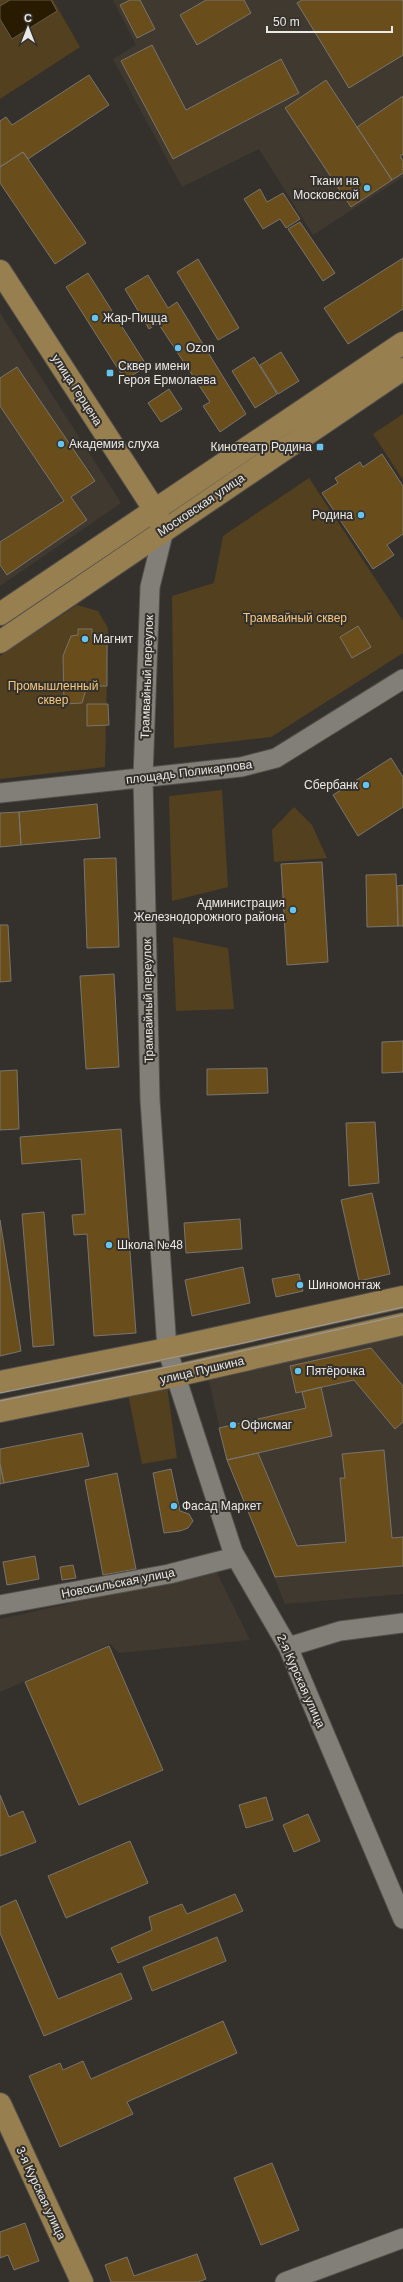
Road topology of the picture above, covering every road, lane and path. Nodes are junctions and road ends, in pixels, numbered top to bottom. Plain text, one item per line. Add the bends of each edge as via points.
1 (0, 271) edge
2 (403, 343) edge
3 (403, 369) edge
4 (154, 509) junction
5 (164, 530) junction
6 (0, 614) edge
7 (0, 642) edge
8 (403, 679) edge
9 (143, 777) junction
10 (0, 793) edge
11 (403, 1297) edge
12 (403, 1324) edge
13 (167, 1349) junction
14 (174, 1376) junction
15 (0, 1382) edge
16 (0, 1411) edge
17 (235, 1557) junction
18 (0, 1605) edge
19 (403, 1623) edge
20 (288, 1647) junction
21 (403, 1919) edge
22 (0, 2104) edge
23 (403, 2238) edge
24 (82, 2282) edge
25 (285, 2282) edge

1 - 4 main road, улица Герцена
2 - 4 main road, Московская улица
3 - 5 main road, Московская улица
4 - 5 main road, улица Герцена
4 - 6 main road, Московская улица
5 - 7 main road, Московская улица
5 - 9 street, Трамвайный переулок via 150,587
8 - 9 street, площадь Поликарпова via 276,758 241,767
9 - 10 street, площадь Поликарпова
9 - 13 street, Трамвайный переулок via 150,1100
11 - 13 main road
12 - 14 main road, улица Пушкина
13 - 14 street, Трамвайный переулок
13 - 15 main road
14 - 16 main road, улица Пушкина
14 - 17 street, 2-я Курская улица
17 - 18 street, Новосильская улица via 169,1574
17 - 20 street, 2-я Курская улица
19 - 20 street via 340,1631
20 - 21 street, 2-я Курская улица
22 - 24 main road, 3-я Курская улица
23 - 25 street

